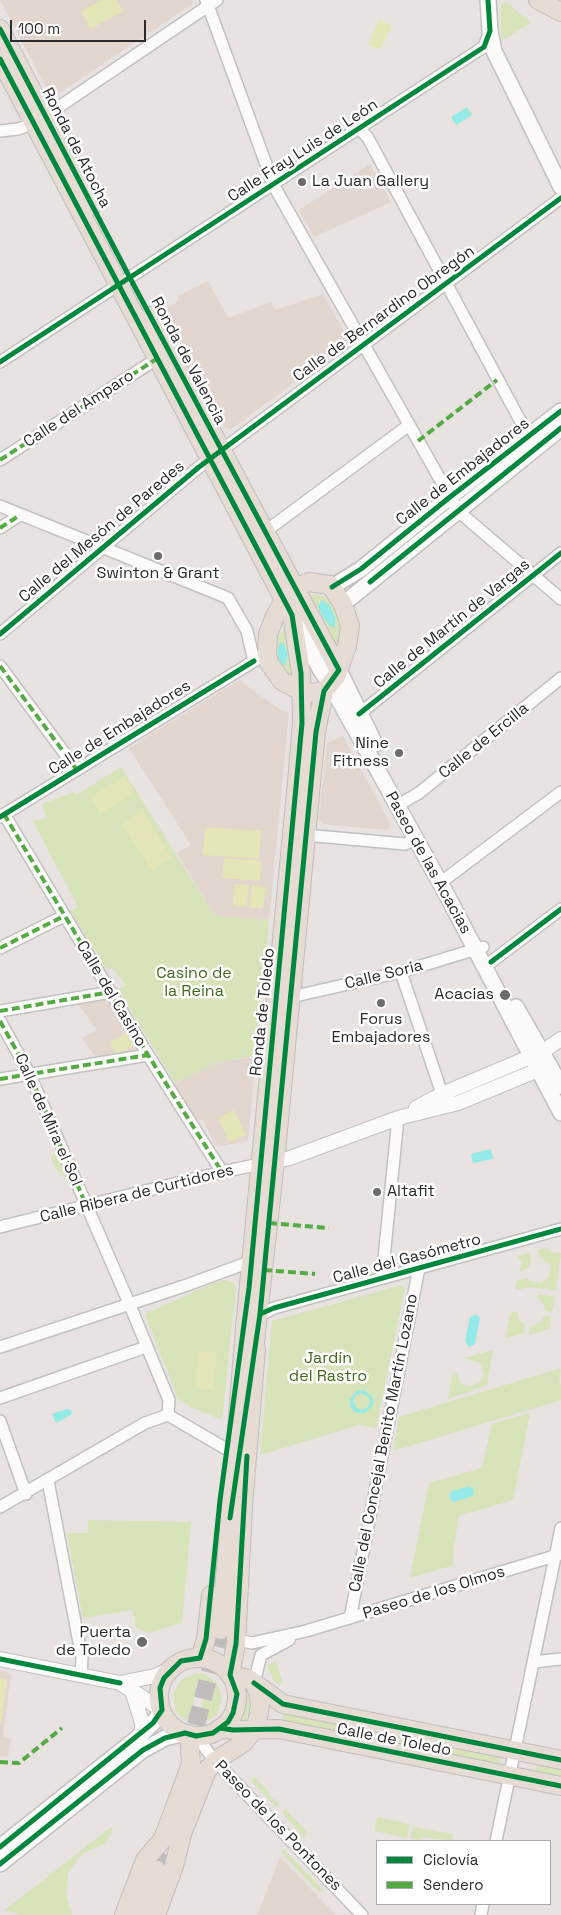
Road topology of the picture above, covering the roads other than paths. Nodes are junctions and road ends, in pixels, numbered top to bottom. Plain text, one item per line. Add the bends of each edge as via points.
1 (488, 0) edge
2 (538, 0) edge
3 (210, 2) edge
4 (561, 12) edge
5 (0, 29) edge
6 (490, 31) junction
7 (0, 58) edge
8 (41, 120) junction
9 (360, 129) junction
10 (0, 131) edge
11 (274, 186) junction
12 (561, 188) edge
13 (561, 198) edge
14 (125, 281) junction
15 (446, 284) junction
16 (364, 345) junction
17 (158, 358) junction
18 (0, 362) edge
19 (561, 411) edge
20 (409, 425) junction
21 (561, 428) edge
22 (529, 437) junction
23 (530, 453) junction
24 (216, 454) junction
25 (0, 460) edge
26 (450, 497) junction
27 (0, 506) edge
28 (458, 511) junction
29 (20, 515) junction
30 (0, 528) edge
31 (266, 531) junction
32 (103, 548) junction
33 (561, 553) edge
34 (534, 575) junction
35 (332, 587) junction
36 (561, 599) edge
37 (291, 601) junction
38 (343, 604) junction
39 (247, 631) junction
40 (0, 634) edge
41 (268, 634) junction
42 (260, 657) junction
43 (0, 666) edge
44 (561, 678) edge
45 (331, 682) junction
46 (302, 695) junction
47 (340, 703) junction
48 (360, 714) junction
49 (77, 770) junction
50 (561, 792) edge
51 (405, 801) junction
52 (1, 816) edge
53 (305, 835) junction
54 (414, 840) junction
55 (444, 881) junction
56 (561, 909) edge
57 (64, 916) junction
58 (0, 948) edge
59 (480, 949) junction
60 (491, 962) junction
61 (401, 972) junction
62 (111, 992) junction
63 (290, 997) junction
64 (0, 1011) edge
65 (0, 1021) edge
66 (561, 1038) edge
67 (148, 1055) junction
68 (537, 1060) junction
69 (29, 1073) junction
70 (0, 1079) edge
71 (561, 1086) edge
72 (442, 1094) junction
73 (458, 1103) junction
74 (561, 1113) edge
75 (398, 1118) junction
76 (268, 1163) junction
77 (222, 1172) junction
78 (87, 1207) junction
79 (0, 1227) edge
80 (561, 1229) edge
81 (252, 1261) junction
82 (419, 1268) junction
83 (382, 1278) junction
84 (129, 1303) junction
85 (260, 1314) junction
86 (245, 1327) junction
87 (0, 1347) edge
88 (146, 1347) junction
89 (0, 1398) edge
90 (168, 1415) junction
91 (0, 1421) edge
92 (228, 1450) junction
93 (48, 1481) junction
94 (26, 1494) junction
95 (0, 1507) edge
96 (230, 1518) junction
97 (561, 1528) edge
98 (558, 1554) edge
99 (350, 1618) junction
100 (306, 1631) junction
101 (228, 1633) junction
102 (200, 1658) junction
103 (0, 1659) edge
104 (561, 1659) edge
105 (533, 1662) junction
106 (170, 1669) junction
107 (81, 1675) junction
108 (230, 1675) junction
109 (120, 1683) junction
110 (254, 1683) junction
111 (132, 1691) junction
112 (162, 1710) junction
113 (220, 1728) junction
114 (256, 1728) junction
115 (142, 1734) junction
116 (190, 1734) junction
117 (515, 1749) junction
118 (561, 1760) edge
119 (215, 1761) junction
120 (510, 1775) junction
121 (561, 1786) edge
122 (496, 1840) edge
123 (0, 1847) edge
124 (0, 1864) edge
125 (124, 1915) edge
126 (156, 1915) edge
127 (362, 1915) edge

1 - 6 main road
2 - 4 main road
3 - 8 street
3 - 11 street
5 - 8 main road, Ronda de Atocha
6 - 9 street, Calle Fray Luis de León via 484,47
6 - 12 main road via 494,51
7 - 8 main road, Ronda de Atocha
8 - 10 street via 18,129
8 - 14 main road, Ronda de Atocha
9 - 11 street, Calle Fray Luis de León
9 - 15 street via 368,138
11 - 14 street, Calle Fray Luis de León
11 - 16 street
13 - 15 street, Calle de Bernardino Obregón
14 - 17 main road, Ronda de Valencia
14 - 18 street, Calle Fray Luis de León
14 - 24 main road, Ronda de Valencia
15 - 16 street, Calle de Bernardino Obregón
15 - 22 street
16 - 20 street
16 - 24 street, Calle de Bernardino Obregón
17 - 24 main road, Ronda de Valencia
17 - 25 street, Calle del Amparo
19 - 22 main road, Calle de Embajadores
20 - 26 street
20 - 31 street
21 - 23 main road, Calle de Embajadores
22 - 23 street
22 - 26 main road, Calle de Embajadores
23 - 28 main road, Calle de Embajadores
24 - 31 main road, Ronda de Valencia
24 - 32 street, Calle del Mesón de Paredes
24 - 37 main road, Ronda de Valencia
26 - 28 street
26 - 35 main road, Calle de Embajadores via 361,570
27 - 29 street
28 - 34 street
28 - 38 main road, Calle de Embajadores
29 - 30 street
29 - 32 street
31 - 37 main road, Ronda de Valencia
32 - 39 street via 228,598
32 - 40 street, Calle del Mesón de Paredes
33 - 34 street, Calle de Martín de Vargas
34 - 36 street
34 - 48 street, Calle de Martín de Vargas
35 - 37 main road via 309,582
35 - 38 main road, Ronda de Toledo
37 - 41 main road
37 - 45 main road, Paseo de las Acacias
37 - 45 main road, Paseo de las Acacias via 320,669
37 - 46 main road, Ronda de Valencia
38 - 45 main road, Ronda de Toledo via 350,626 347,646
39 - 41 street
39 - 42 street
41 - 42 main road
42 - 46 main road via 269,663 282,681
42 - 49 street, Calle de Embajadores
43 - 49 street
44 - 51 street, Calle de Ercilla
45 - 46 main road
45 - 47 main road, Paseo de las Acacias
45 - 48 main road, Paseo de las Acacias
45 - 53 main road, Ronda de Toledo via 316,732
46 - 76 main road, Ronda de Toledo
47 - 48 street
47 - 54 main road, Paseo de las Acacias
48 - 51 main road, Paseo de las Acacias
49 - 52 street, Calle de Embajadores
50 - 55 street
51 - 55 main road, Paseo de las Acacias
52 - 57 street, Calle del Casino
53 - 54 street via 405,844
53 - 63 main road, Ronda de Toledo
54 - 55 main road, Paseo de las Acacias
55 - 59 main road, Paseo de las Acacias
56 - 60 street
57 - 58 street
57 - 62 street, Calle del Casino
59 - 60 main road, Paseo de las Acacias
59 - 61 street, Calle Soria
59 - 68 main road, Paseo de las Acacias
60 - 68 main road, Paseo de las Acacias
61 - 63 street, Calle Soria
61 - 72 street
62 - 64 street
62 - 67 street, Calle del Casino
63 - 76 main road, Ronda de Toledo
65 - 69 street, Calle de Mira el Sol
66 - 68 street
67 - 69 street
67 - 77 street, Calle del Casino
68 - 71 main road, Paseo de las Acacias
68 - 72 street
68 - 73 street
68 - 74 main road, Paseo de las Acacias
69 - 70 street
69 - 78 street, Calle de Mira el Sol
72 - 73 street
72 - 75 street
73 - 75 street
75 - 76 street
75 - 83 street
76 - 77 street, Calle Ribera de Curtidores
76 - 81 main road, Ronda de Toledo
76 - 85 main road, Ronda de Toledo
77 - 78 street, Calle Ribera de Curtidores
78 - 79 street, Calle Ribera de Curtidores
78 - 84 street, Calle de Mira el Sol
80 - 82 street, Calle del Gasómetro
81 - 84 street
81 - 86 main road, Ronda de Toledo
82 - 83 street, Calle del Gasómetro
82 - 99 street, Calle del Concejal Benito Martín Lozano
83 - 85 street, Calle del Gasómetro
84 - 87 street
84 - 88 street, Calle de Mira el Sol
85 - 86 street, Calle del Gasómetro
85 - 96 main road, Ronda de Toledo
85 - 101 main road
86 - 92 main road
86 - 96 main road, Ronda de Toledo
88 - 89 street
88 - 90 street, Calle de Mira el Sol via 169,1400
90 - 92 street
90 - 93 street via 145,1423
91 - 94 street
92 - 102 main road via 206,1639
93 - 94 street
93 - 107 street via 82,1658
94 - 95 street
96 - 101 main road, Ronda de Toledo
97 - 98 street
98 - 99 street, Paseo de los Olmos
98 - 105 street
99 - 100 street, Paseo de los Olmos
100 - 101 street, Paseo de los Olmos via 252,1643
100 - 110 street, Paseo de los Olmos via 261,1655
101 - 108 main road via 236,1644
102 - 106 main road via 181,1661
102 - 108 main road via 212,1660
103 - 107 street
104 - 105 street
105 - 117 street
106 - 109 street via 155,1676
106 - 112 main road via 160,1688
107 - 109 street
108 - 110 main road, Calle de Toledo
108 - 113 main road via 235,1684 236,1704
109 - 111 street
110 - 114 main road via 260,1706
110 - 117 main road, Calle de Toledo via 283,1704
111 - 112 street
111 - 115 street via 142,1722
112 - 115 main road
112 - 116 main road via 171,1724
113 - 114 main road, Calle de Toledo
113 - 116 main road via 204,1735
114 - 119 main road via 243,1743
114 - 120 main road, Calle de Toledo via 279,1729
115 - 123 main road
116 - 119 street, Paseo de los Pontones
116 - 124 main road via 165,1738 143,1750
116 - 125 main road via 191,1764 163,1840 145,1860
117 - 118 main road, Calle de Toledo
117 - 120 street
119 - 126 main road via 207,1770 195,1801
119 - 127 street, Paseo de los Pontones
120 - 121 main road, Calle de Toledo
120 - 122 street

